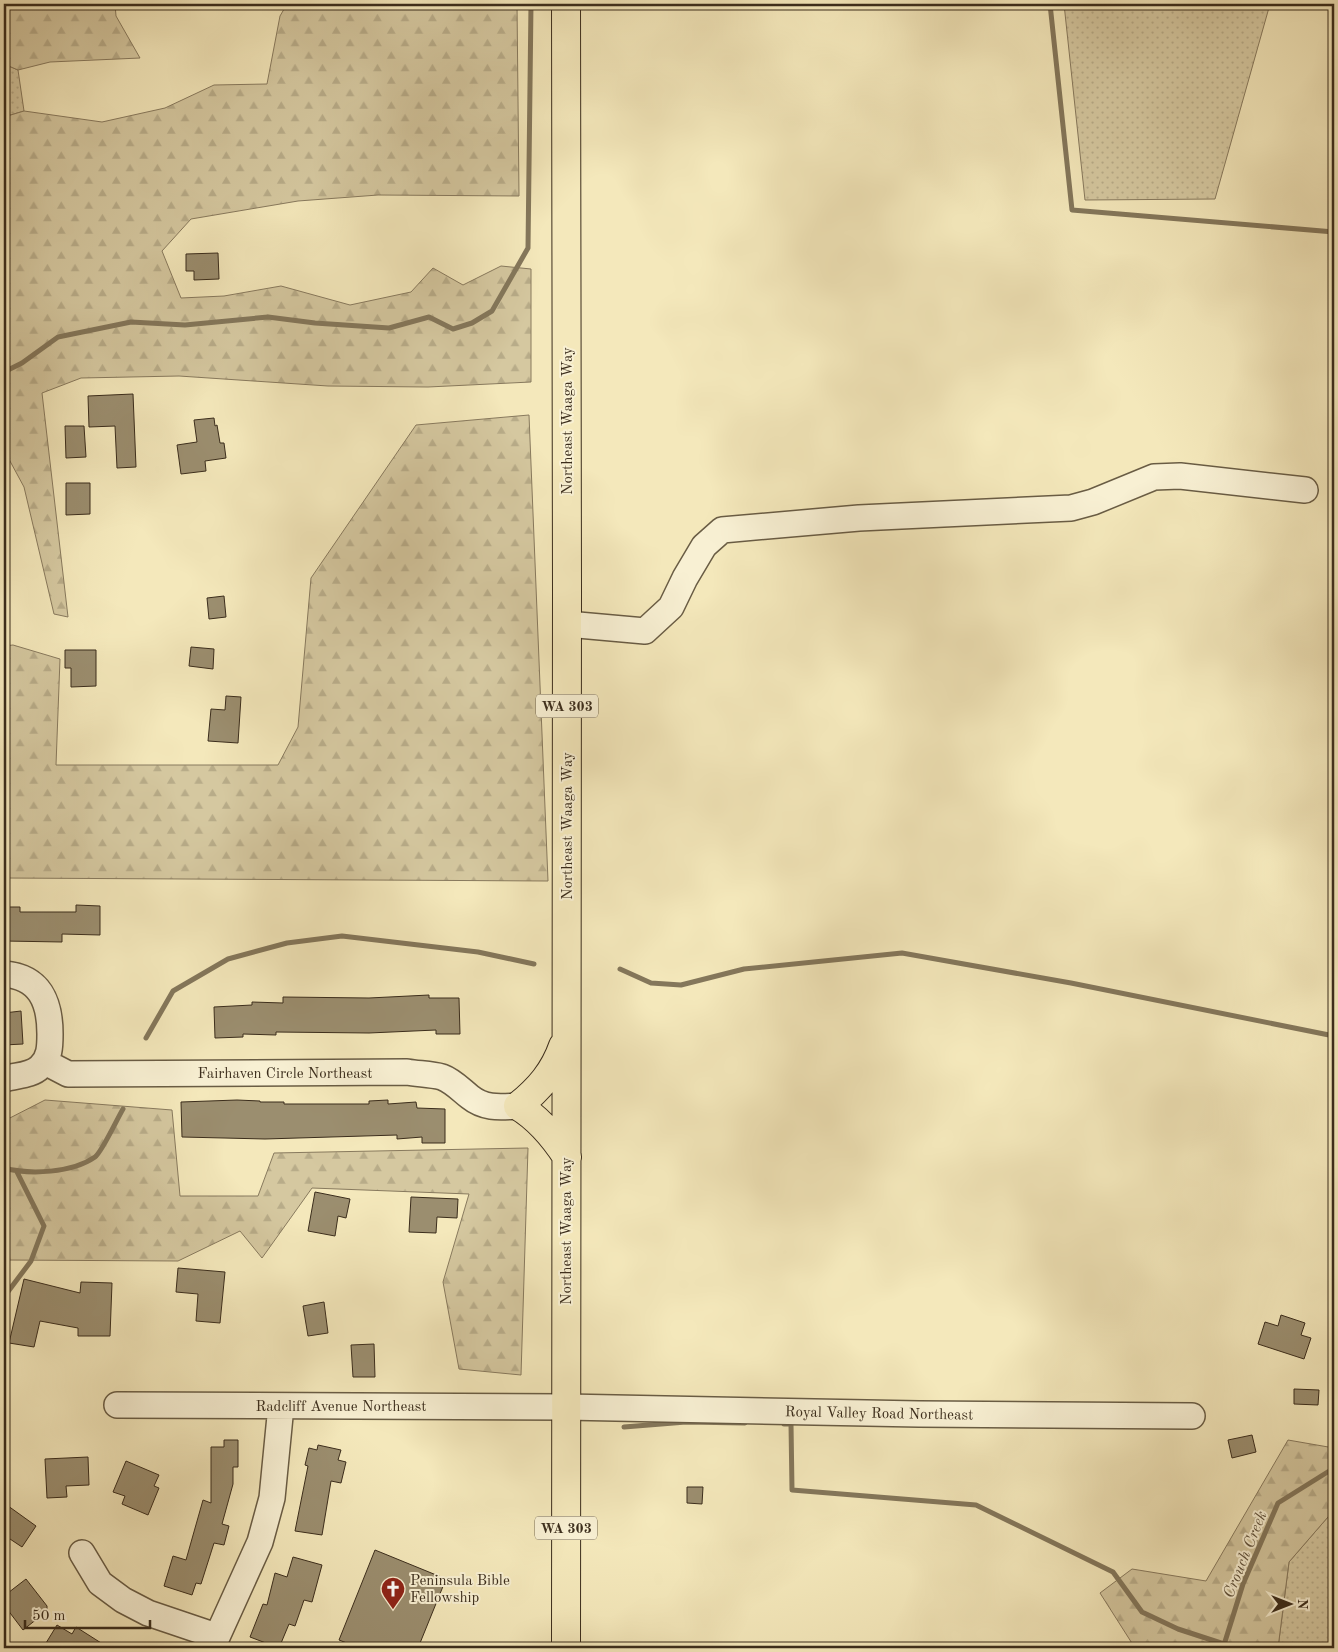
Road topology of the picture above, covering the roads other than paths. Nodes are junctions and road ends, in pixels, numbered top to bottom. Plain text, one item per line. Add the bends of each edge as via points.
1 (566, 4) edge
2 (1305, 490) dead end
3 (567, 624) junction
4 (4, 974) edge
5 (567, 1037) junction
6 (45, 1062) junction
7 (4, 1079) edge
8 (518, 1106) junction
9 (567, 1157) junction
10 (117, 1405) dead end
11 (281, 1406) junction
12 (566, 1407) junction
13 (1192, 1416) dead end
14 (82, 1553) dead end
15 (214, 1642) edge
16 (566, 1648) edge

1 - 3 highway, Northeast Waaga Way / WA 303
2 - 3 street via 1180,476 1154,477 1071,508 859,518 722,530 704,546 671,607 645,631
3 - 5 highway, Northeast Waaga Way / WA 303
4 - 6 street via 19,976 29,982 47,1005 50,1046
5 - 8 highway via 558,1062 546,1080
5 - 9 highway, Northeast Waaga Way / WA 303
6 - 7 street via 32,1073
6 - 8 street, Fairhaven Circle Northeast via 68,1074 407,1072 442,1077 482,1105 494,1108
8 - 9 highway via 546,1129
9 - 12 highway, Northeast Waaga Way / WA 303
10 - 11 street, Radcliff Avenue Northeast
11 - 12 street, Radcliff Avenue Northeast
11 - 15 street via 272,1498 260,1542
12 - 13 street, Royal Valley Road Northeast
12 - 16 highway, Northeast Waaga Way / WA 303
14 - 15 street via 100,1583 122,1600

